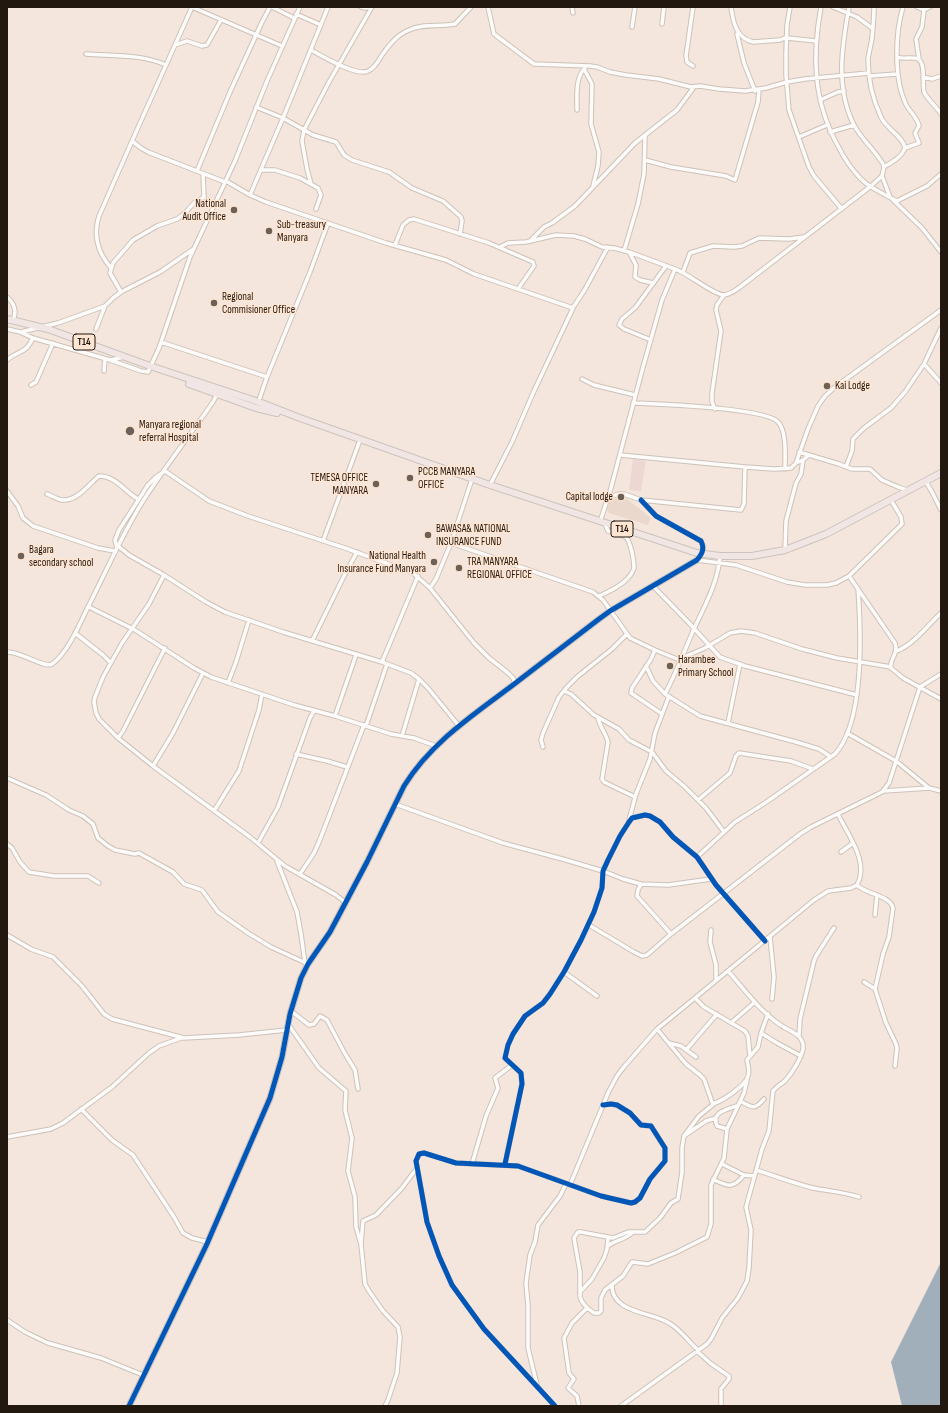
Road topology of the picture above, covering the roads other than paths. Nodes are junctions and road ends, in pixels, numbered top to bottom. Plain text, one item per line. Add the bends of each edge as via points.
1 (192, 7) edge
2 (271, 7) edge
3 (300, 7) edge
4 (328, 7) edge
5 (361, 7) edge
6 (371, 7) edge
7 (471, 7) edge
8 (488, 7) edge
9 (572, 7) edge
10 (635, 7) edge
11 (664, 7) edge
12 (693, 7) edge
13 (731, 7) edge
14 (790, 7) edge
15 (822, 7) edge
16 (834, 7) edge
17 (849, 7) edge
18 (874, 7) edge
19 (903, 7) edge
20 (917, 7) edge
21 (930, 7) edge
22 (924, 10) junction
23 (573, 13) dead end
24 (848, 14) junction
25 (295, 16) junction
26 (221, 20) junction
27 (662, 24) dead end
28 (321, 25) junction
29 (632, 27) dead end
30 (872, 28) junction
31 (737, 32) junction
32 (256, 35) junction
33 (787, 37) junction
34 (816, 41) junction
35 (175, 46) junction
36 (282, 46) junction
37 (311, 50) junction
38 (86, 54) dead end
39 (897, 56) junction
40 (919, 59) junction
41 (166, 65) junction
42 (340, 65) junction
43 (590, 66) junction
44 (693, 66) dead end
45 (584, 69) junction
46 (869, 74) junction
47 (897, 74) junction
48 (841, 76) junction
49 (941, 76) edge
50 (817, 77) junction
51 (923, 77) junction
52 (787, 82) junction
53 (694, 87) junction
54 (759, 89) junction
55 (755, 90) junction
56 (844, 91) junction
57 (820, 100) junction
58 (256, 107) junction
59 (577, 110) dead end
60 (941, 114) edge
61 (284, 118) junction
62 (854, 124) junction
63 (827, 125) junction
64 (304, 130) junction
65 (830, 132) junction
66 (645, 136) junction
67 (799, 137) junction
68 (132, 142) junction
69 (905, 148) junction
70 (645, 160) junction
71 (884, 167) junction
72 (261, 170) junction
73 (197, 171) junction
74 (203, 174) junction
75 (941, 174) edge
76 (882, 176) junction
77 (225, 181) junction
78 (311, 184) junction
79 (871, 186) junction
80 (593, 188) junction
81 (250, 195) junction
82 (890, 197) junction
83 (316, 208) dead end
84 (841, 208) junction
85 (328, 223) junction
86 (460, 234) junction
87 (805, 236) junction
88 (530, 241) junction
89 (395, 245) junction
90 (608, 247) junction
91 (500, 248) junction
92 (193, 250) junction
93 (624, 251) junction
94 (629, 252) junction
95 (941, 252) edge
96 (666, 266) junction
97 (111, 268) junction
98 (675, 269) junction
99 (683, 272) junction
100 (654, 283) junction
101 (518, 290) junction
102 (121, 292) junction
103 (724, 295) junction
104 (7, 297) edge
105 (105, 306) junction
106 (573, 308) junction
107 (941, 310) edge
108 (10, 319) edge
109 (42, 326) junction
110 (941, 328) edge
111 (7, 329) edge
112 (96, 329) dead end
113 (20, 332) junction
114 (33, 338) junction
115 (651, 340) junction
116 (161, 342) junction
117 (53, 344) junction
118 (125, 357) junction
119 (105, 359) junction
120 (7, 360) edge
121 (110, 360) junction
122 (924, 364) junction
123 (150, 366) junction
124 (104, 371) dead end
125 (267, 377) junction
126 (582, 379) dead end
127 (941, 383) edge
128 (31, 385) dead end
129 (218, 391) junction
130 (635, 395) junction
131 (633, 403) junction
132 (258, 405) junction
133 (715, 409) junction
134 (360, 440) junction
135 (800, 452) junction
136 (620, 454) junction
137 (809, 455) junction
138 (803, 460) junction
139 (796, 463) junction
140 (745, 467) junction
141 (846, 467) junction
142 (785, 469) junction
143 (165, 471) junction
144 (941, 473) edge
145 (472, 479) junction
146 (926, 482) junction
147 (490, 485) junction
148 (910, 490) junction
149 (7, 491) edge
150 (47, 494) dead end
151 (607, 498) junction
152 (138, 499) junction
153 (640, 500) junction
154 (892, 500) junction
155 (941, 510) edge
156 (603, 523) junction
157 (323, 541) junction
158 (451, 543) junction
159 (117, 548) junction
160 (785, 550) junction
161 (357, 552) junction
162 (702, 554) junction
163 (720, 556) junction
164 (696, 560) junction
165 (720, 564) junction
166 (164, 575) junction
167 (418, 576) junction
168 (849, 576) junction
169 (654, 586) junction
170 (430, 588) junction
171 (858, 588) junction
172 (599, 596) junction
173 (89, 607) junction
174 (610, 611) junction
175 (941, 613) edge
176 (249, 620) junction
177 (132, 628) junction
178 (694, 628) junction
179 (75, 633) junction
180 (626, 634) junction
181 (312, 641) junction
182 (711, 645) junction
183 (165, 648) junction
184 (655, 650) junction
185 (897, 651) junction
186 (7, 652) edge
187 (356, 655) junction
188 (682, 658) junction
189 (382, 662) junction
190 (859, 662) junction
191 (111, 663) junction
192 (387, 664) junction
193 (740, 664) junction
194 (646, 666) junction
195 (891, 667) junction
196 (203, 673) junction
197 (941, 674) edge
198 (419, 679) junction
199 (228, 683) junction
200 (515, 683) junction
201 (920, 687) junction
202 (564, 691) junction
203 (262, 694) junction
204 (665, 694) junction
205 (857, 695) junction
206 (669, 696) junction
207 (941, 699) edge
208 (314, 711) junction
209 (662, 714) junction
210 (335, 716) junction
211 (598, 718) junction
212 (728, 723) junction
213 (365, 726) junction
214 (458, 726) junction
215 (847, 733) junction
216 (402, 736) junction
217 (118, 738) junction
218 (436, 746) junction
219 (543, 747) dead end
220 (652, 752) junction
221 (296, 754) junction
222 (831, 757) junction
223 (896, 761) junction
224 (153, 766) junction
225 (347, 767) junction
226 (813, 769) junction
227 (7, 778) edge
228 (929, 788) junction
229 (884, 790) junction
230 (941, 791) edge
231 (635, 797) junction
232 (698, 800) junction
233 (395, 804) junction
234 (214, 811) junction
235 (838, 814) junction
236 (629, 822) junction
237 (724, 832) junction
238 (258, 843) junction
239 (853, 843) junction
240 (7, 844) edge
241 (841, 852) dead end
242 (697, 856) junction
243 (277, 859) junction
244 (603, 871) junction
245 (300, 874) junction
246 (711, 879) junction
247 (99, 883) dead end
248 (641, 884) junction
249 (856, 885) junction
250 (723, 894) junction
251 (878, 895) junction
252 (346, 903) junction
253 (875, 915) dead end
254 (589, 925) junction
255 (834, 928) dead end
256 (711, 930) dead end
257 (670, 934) junction
258 (7, 935) edge
259 (770, 937) junction
260 (765, 941) junction
261 (306, 964) junction
262 (728, 971) junction
263 (564, 972) junction
264 (716, 980) junction
265 (864, 982) dead end
266 (876, 988) junction
267 (597, 996) dead end
268 (695, 998) junction
269 (772, 999) dead end
270 (755, 1002) junction
271 (291, 1011) junction
272 (717, 1014) junction
273 (768, 1014) junction
274 (732, 1022) junction
275 (288, 1027) junction
276 (658, 1029) junction
277 (761, 1033) junction
278 (799, 1036) junction
279 (184, 1038) junction
280 (668, 1042) junction
281 (686, 1050) junction
282 (750, 1056) junction
283 (801, 1056) junction
284 (696, 1057) dead end
285 (512, 1065) junction
286 (895, 1066) dead end
287 (747, 1080) junction
288 (358, 1089) dead end
289 (764, 1099) dead end
290 (740, 1101) junction
291 (715, 1103) junction
292 (603, 1105) junction
293 (736, 1106) junction
294 (81, 1109) junction
295 (716, 1118) junction
296 (727, 1129) junction
297 (684, 1136) junction
298 (7, 1137) edge
299 (472, 1164) junction
300 (505, 1164) junction
301 (722, 1164) junction
302 (417, 1168) junction
303 (756, 1170) junction
304 (744, 1175) junction
305 (754, 1176) junction
306 (713, 1179) junction
307 (568, 1184) junction
308 (858, 1197) dead end
309 (632, 1232) junction
310 (608, 1238) junction
311 (208, 1242) junction
312 (361, 1244) junction
313 (607, 1247) junction
314 (612, 1285) junction
315 (580, 1293) junction
316 (587, 1308) junction
317 (7, 1320) edge
318 (697, 1351) junction
319 (143, 1374) junction
320 (537, 1385) junction
321 (129, 1406) edge
322 (385, 1406) edge
323 (556, 1406) edge
324 (579, 1406) edge
325 (621, 1406) edge
326 (720, 1406) edge

1 - 26 street
1 - 35 street
2 - 25 street
2 - 32 street
3 - 25 street
4 - 28 street
5 - 6 street
6 - 42 street
7 - 42 street via 455,24 419,26 402,34 388,45 376,65 367,72 359,72
8 - 43 street via 494,34 534,64
9 - 23 street
10 - 29 street
11 - 27 street
12 - 44 street via 686,56 687,62
13 - 31 street
14 - 33 street
15 - 34 street
16 - 24 street
17 - 24 street
18 - 30 street
19 - 39 street
20 - 22 street
21 - 22 street
22 - 40 street via 916,42
24 - 30 street
24 - 48 street
25 - 28 street
25 - 36 street
26 - 32 street
26 - 35 street via 206,45 187,41
28 - 37 street
30 - 46 street via 868,58
31 - 33 street via 751,42 780,40
31 - 55 street via 744,63
32 - 36 street
32 - 73 street
33 - 34 street
33 - 52 street
34 - 50 street
35 - 41 street
36 - 58 street
37 - 42 street
37 - 61 street
38 - 41 street via 144,57
39 - 40 street via 904,59
39 - 47 street
40 - 51 street via 922,63
41 - 68 street
42 - 64 street
43 - 45 street
43 - 53 street
45 - 59 street via 580,74
45 - 80 street via 592,84 591,124 600,152
46 - 47 street
46 - 48 street
46 - 69 street via 883,121
47 - 69 street via 905,104 916,116 919,126 916,133 919,143
48 - 50 street
48 - 56 street
49 - 51 street via 932,79
50 - 52 street
50 - 57 street
51 - 60 street via 924,93
52 - 54 street
52 - 67 street via 789,110
53 - 55 street
53 - 66 street via 677,110
54 - 55 street
54 - 70 street via 758,102 735,180
56 - 57 street
56 - 62 street
57 - 63 street
58 - 61 street
58 - 77 street
61 - 64 street
61 - 72 street
62 - 65 street
62 - 71 street
63 - 65 street
63 - 67 street
64 - 78 street via 302,142
64 - 86 street via 336,142 344,155 352,160 389,172 412,188 443,201 461,217
65 - 79 street via 848,164
66 - 70 street
66 - 80 street
67 - 84 street via 814,176
68 - 73 street via 148,152
68 - 97 street via 97,226 98,248
69 - 71 street via 899,157
70 - 93 street via 641,192
71 - 76 street
72 - 78 street via 275,170
72 - 81 street
73 - 74 street
74 - 77 street
74 - 97 street via 204,197 177,219 157,226 133,240
75 - 82 street via 927,186 898,200
76 - 79 street
76 - 82 street
77 - 81 street
77 - 92 street
78 - 83 street via 318,188 321,195
79 - 82 street
79 - 84 street
80 - 88 street via 575,206 544,227
81 - 85 street
82 - 95 street via 922,228
84 - 87 street
85 - 89 street
85 - 125 street
86 - 89 street via 418,220 409,220 403,225
86 - 91 street
87 - 99 street via 790,239 760,238 737,247 704,248 690,253
87 - 103 street via 732,293
88 - 90 street via 564,235
88 - 91 street via 508,243
89 - 101 street via 446,260 474,274
90 - 93 street
90 - 106 street
91 - 101 street via 534,264
92 - 102 street via 160,272
92 - 116 street
93 - 94 street
94 - 96 street
94 - 100 street via 636,265 635,277
96 - 98 street
96 - 100 street
97 - 102 street via 110,273
98 - 99 street
98 - 115 street via 662,300
99 - 103 street
100 - 115 street via 619,325
101 - 106 street
102 - 105 street
103 - 133 street via 716,310 721,331 712,393
104 - 108 street via 13,304 16,315
105 - 109 street
105 - 112 street
106 - 147 street
107 - 135 street via 825,396 818,406
108 - 109 highway, T14
109 - 113 street
109 - 118 highway, T14
110 - 122 street
111 - 113 street
113 - 114 street
114 - 117 street
114 - 120 street via 23,351
115 - 130 street
116 - 123 street
116 - 125 street
117 - 119 street
117 - 128 street via 36,382
118 - 121 street
118 - 123 highway, T14
119 - 121 street
119 - 124 street
121 - 123 street via 144,372 148,372
122 - 127 street
122 - 141 street via 891,408 853,439
123 - 129 highway, T14 via 186,382
125 - 132 street
126 - 130 street via 594,385
129 - 132 highway, T14
129 - 143 street
130 - 131 street
131 - 133 street
131 - 136 street
132 - 134 highway, T14
133 - 142 street via 761,415 778,422 784,440
134 - 145 highway, T14
134 - 157 street
135 - 137 street
135 - 139 street
136 - 140 street
136 - 151 street
137 - 138 street
137 - 141 street
138 - 139 street
138 - 160 street via 786,521
139 - 142 street
140 - 142 street
140 - 153 street via 744,504 741,510
141 - 148 street via 870,469 882,480
143 - 152 street via 148,485
143 - 157 street via 210,501
143 - 159 street via 143,501
144 - 146 highway, T14
145 - 147 highway, T14
145 - 158 street
146 - 148 highway, T14
146 - 155 street
147 - 156 highway, T14
148 - 154 highway, T14
149 - 159 street via 23,518 33,526 98,548
150 - 152 street via 62,500 71,499 99,476 103,476 110,478
151 - 153 street via 621,494
151 - 156 street
152 - 159 street via 117,535
153 - 162 street via 656,516 701,541
154 - 160 highway, T14 via 826,534
154 - 168 street via 902,524
156 - 162 highway, T14
156 - 172 street via 608,531 628,539 634,568 620,585
157 - 161 street
158 - 170 street
158 - 172 street via 587,589
159 - 166 street
159 - 173 street
160 - 163 highway, T14 via 752,556
161 - 167 street
161 - 181 street
162 - 163 highway, T14
162 - 164 street
163 - 165 street
164 - 165 street
164 - 169 street
165 - 168 street via 805,585 827,585
165 - 178 street via 713,589
166 - 176 street via 210,605
166 - 177 street via 149,604
167 - 170 street
167 - 189 street
168 - 171 street
169 - 174 street
169 - 178 street
170 - 200 street via 474,644 512,676
171 - 185 street via 896,643
171 - 190 street
172 - 174 street
173 - 177 street
173 - 179 street
174 - 180 street
174 - 200 street
175 - 185 street via 920,634
176 - 181 street
176 - 199 street
177 - 183 street
177 - 191 street
178 - 182 street
178 - 188 street
179 - 186 street via 59,658 49,666 18,653
179 - 191 street
180 - 184 street
180 - 202 street
181 - 187 street
182 - 188 street
182 - 190 street via 730,633 746,632 826,656
182 - 193 street via 720,657
183 - 196 street
183 - 217 street
184 - 188 street
184 - 194 street
185 - 195 street
187 - 189 street
187 - 210 street
188 - 204 street
189 - 192 street
190 - 195 street
190 - 205 street
191 - 217 street via 95,697 95,708 99,718
192 - 198 street via 411,673
192 - 213 street
193 - 205 street
193 - 212 street
194 - 204 street via 653,681
194 - 209 street via 631,693
195 - 201 street via 903,678
196 - 199 street
196 - 224 street
197 - 201 street
198 - 214 street
198 - 216 street
199 - 203 street
200 - 214 street
201 - 207 street
201 - 223 street
202 - 211 street via 571,694
202 - 219 street via 542,736
203 - 208 street
203 - 234 street via 239,771
204 - 206 street
205 - 215 street
206 - 209 street
206 - 212 street via 700,716
208 - 210 street
208 - 221 street
209 - 220 street
210 - 213 street
211 - 220 street via 619,729 635,744
211 - 231 street via 608,742 602,779
212 - 222 street via 819,749
213 - 216 street
213 - 225 street
214 - 218 street
215 - 222 street via 839,749
215 - 223 street
216 - 218 street
217 - 224 street
218 - 233 street via 411,774
220 - 231 street
220 - 232 street via 666,771
221 - 225 street
221 - 238 street via 278,807
222 - 226 street
223 - 228 street
223 - 229 street
224 - 234 street
225 - 245 street via 319,842
226 - 232 street via 791,761 738,753 730,773
226 - 237 street via 738,819
227 - 261 street via 46,795 83,816 93,824 98,838 112,848 139,853 172,871 184,884 202,890 218,912 271,947
228 - 229 street
228 - 230 street
229 - 235 street via 877,796
231 - 236 street
232 - 237 street
233 - 244 street via 503,843
233 - 252 street
234 - 238 street
235 - 239 street
235 - 250 street via 800,834
236 - 242 street via 632,818 641,816 655,818
236 - 244 street
237 - 242 street
238 - 243 street
239 - 241 street
239 - 249 street via 860,866 860,878
240 - 247 street via 29,872 54,876 88,876
242 - 246 street
243 - 245 street
243 - 261 street via 297,912
244 - 248 street
244 - 254 street via 602,888
245 - 252 street
246 - 248 street via 668,885
246 - 250 street
248 - 257 street via 637,896
249 - 251 street
249 - 259 street via 828,891
250 - 257 street
250 - 260 street
251 - 253 street
251 - 266 street via 893,908 889,937
252 - 261 street via 324,942
254 - 257 street via 642,956 647,955
254 - 263 street
255 - 278 street via 814,961 800,1020
256 - 264 street via 710,942 716,966
258 - 279 street via 31,949 53,957 82,986 108,1018
259 - 260 street
259 - 269 street via 774,977
260 - 262 street
261 - 271 street
262 - 264 street
262 - 270 street
263 - 267 street
263 - 285 street via 543,1003 525,1016 519,1024 505,1055
264 - 268 street
265 - 266 street
266 - 286 street via 886,1023 896,1044
268 - 272 street
268 - 276 street
270 - 273 street
270 - 274 street
271 - 275 street
271 - 288 street via 309,1025 314,1024 320,1016 327,1020 355,1070
272 - 274 street
272 - 281 street
273 - 277 street
273 - 278 street via 781,1026
274 - 282 street via 747,1033
275 - 279 street via 239,1035
275 - 311 street via 270,1098
275 - 312 street via 319,1068 346,1091 345,1110 352,1138 348,1172 355,1197 356,1227
276 - 280 street
276 - 292 street via 617,1076
277 - 282 street via 758,1047
277 - 283 street
278 - 283 street via 803,1042
279 - 294 street via 159,1046 112,1087
280 - 281 street
280 - 291 street via 686,1064 704,1079 710,1098
281 - 284 street
282 - 287 street via 747,1060
283 - 303 street via 790,1074 773,1091 769,1131
285 - 299 street via 495,1078 498,1087 486,1116
285 - 300 street via 520,1073 522,1084
287 - 290 street
287 - 291 street
289 - 290 street via 753,1107
290 - 293 street
291 - 297 street via 699,1116
292 - 307 street
292 - 307 street via 617,1105 641,1124 651,1126 665,1148 665,1161 653,1174 640,1198 631,1203
293 - 295 street via 719,1112
293 - 296 street
294 - 298 street via 56,1127
294 - 311 street via 133,1155 183,1233
295 - 296 street via 717,1126
295 - 297 street via 706,1121
296 - 301 street
297 - 309 street via 678,1199 671,1203 647,1231
299 - 300 street
299 - 302 street via 456,1163 424,1152 417,1157
300 - 307 street via 528,1168
301 - 304 street
301 - 306 street
302 - 312 street via 376,1215 363,1221
302 - 320 street via 427,1222 452,1285 484,1329
303 - 305 street
303 - 308 street via 802,1185
304 - 305 street
304 - 306 street via 737,1183 729,1186
305 - 318 street via 746,1207 751,1230 747,1281 738,1298 722,1318 712,1339
306 - 314 street via 710,1189 711,1224 707,1237 648,1264 632,1262 623,1276
307 - 320 street via 538,1225 530,1255 526,1283 528,1348
309 - 310 street via 617,1238
309 - 313 street
310 - 313 street
310 - 315 street via 580,1232 574,1238 580,1272
311 - 319 street
312 - 322 street via 365,1284 383,1311 398,1327 400,1338 397,1373
313 - 315 street via 604,1258
314 - 316 street via 602,1294 601,1311 596,1314
314 - 318 street via 614,1297 623,1306 668,1322
315 - 316 street via 581,1300
316 - 324 street via 572,1323 564,1341 569,1373 574,1380 568,1388 579,1399
317 - 319 street via 48,1343 101,1358
318 - 325 street
318 - 326 street via 729,1376 721,1389
319 - 321 street
320 - 323 street

